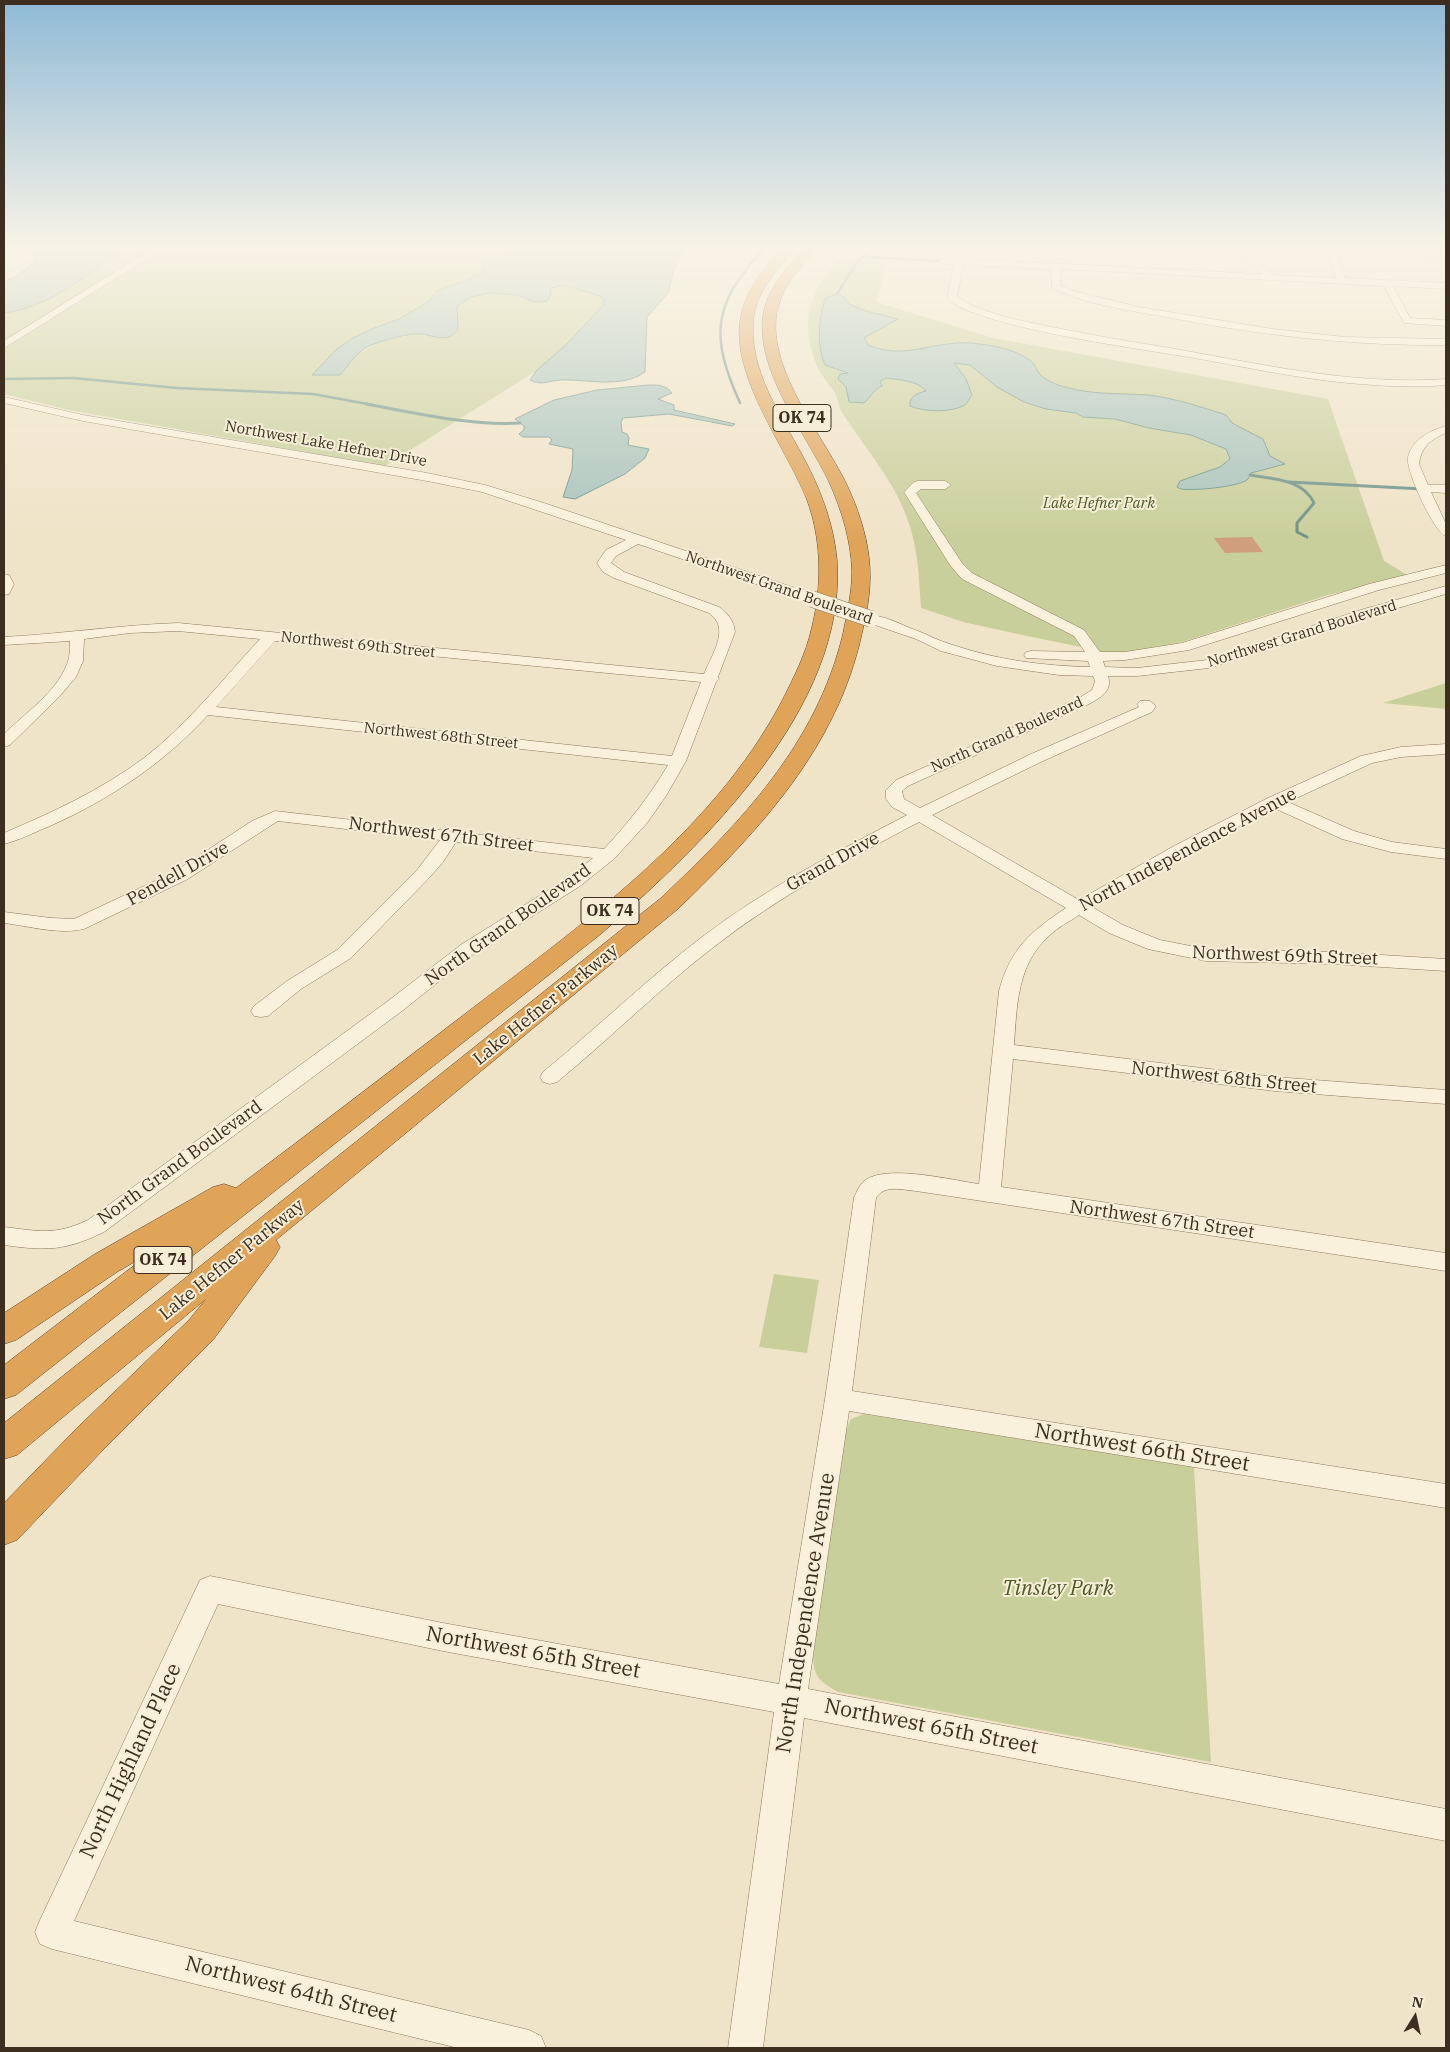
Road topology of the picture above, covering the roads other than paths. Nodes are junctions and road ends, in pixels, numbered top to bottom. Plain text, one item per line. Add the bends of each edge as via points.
1 (746, 346) edge
2 (770, 346) edge
3 (1149, 346) edge
4 (1446, 382) edge
5 (4, 400) edge
6 (1446, 428) edge
7 (945, 485) dead end
8 (1423, 488) junction
9 (1446, 489) edge
10 (1446, 532) edge
11 (637, 539) junction
12 (1446, 569) edge
13 (6, 572) edge
14 (1446, 590) edge
15 (4, 591) edge
16 (1341, 597) junction
17 (1369, 612) junction
18 (916, 634) junction
19 (77, 636) junction
20 (271, 636) junction
21 (4, 641) edge
22 (1094, 657) junction
23 (1100, 673) junction
24 (712, 679) junction
25 (1145, 704) dead end
26 (203, 710) junction
27 (4, 742) edge
28 (1446, 750) edge
29 (678, 761) junction
30 (1274, 802) junction
31 (917, 815) junction
32 (275, 816) joint
33 (4, 822) edge
34 (11, 836) edge
35 (452, 836) junction
36 (1446, 854) edge
37 (608, 855) junction
38 (1079, 907) junction
39 (4, 917) edge
40 (1446, 965) edge
41 (261, 1011) dead end
42 (1003, 1051) junction
43 (550, 1077) dead end
44 (1446, 1097) edge
45 (325, 1138) junction
46 (878, 1182) joint
47 (989, 1195) junction
48 (291, 1211) junction
49 (4, 1236) edge
50 (1446, 1262) edge
51 (4, 1330) edge
52 (4, 1385) edge
53 (838, 1399) junction
54 (4, 1444) edge
55 (1446, 1496) edge
56 (4, 1528) edge
57 (210, 1589) joint
58 (791, 1700) junction
59 (1446, 1825) edge
60 (52, 1932) joint
61 (529, 2048) edge
62 (745, 2048) edge

1 - 45 highway, Lake Hefner Parkway / OK 74 via 758,385 816,501 827,546 829,572 822,622 812,661 792,704 759,756 710,817 646,880 583,935
2 - 48 highway, Lake Hefner Parkway / OK 74 via 777,371 837,483 851,516 859,547 861,585 853,638 827,711 793,768 750,823 670,903
3 - 4 street via 1325,378 1388,383
5 - 11 street, Northwest Lake Hefner Drive via 116,424 471,486
6 - 8 street via 1421,434 1413,459
7 - 22 street via 918,485 910,492 961,571 1079,633
8 - 9 street
8 - 10 street
11 - 18 street, Northwest Grand Boulevard, bridge
11 - 24 street, North Grand Boulevard via 608,555 606,566 619,575 707,606 723,617 728,632
12 - 16 street, Northwest Grand Boulevard
13 - 15 street
14 - 17 street, Northwest Grand Boulevard
16 - 17 street
16 - 22 street, Northwest Grand Boulevard via 1184,647
17 - 23 street, Northwest Grand Boulevard via 1209,664 1159,671
18 - 22 street, Northwest Grand Boulevard via 1014,653
18 - 23 street, Northwest Grand Boulevard via 946,648 997,662
19 - 20 street, Northwest 69th Street via 178,627
19 - 21 street, Northwest 69th Street
19 - 27 street via 77,653 71,673
20 - 24 street, Northwest 69th Street
20 - 26 street
22 - 23 street
23 - 31 street, North Grand Boulevard via 1101,688 1095,695 897,786 894,799
24 - 29 street, North Grand Boulevard
25 - 31 street, Grand Drive via 1147,709 1044,753
26 - 29 street, Northwest 68th Street
26 - 34 street via 169,746 129,776 88,801
28 - 30 street, North Independence Avenue via 1401,752 1367,759
29 - 37 street, North Grand Boulevard via 641,820
30 - 36 street via 1348,835 1391,847
30 - 38 street, North Independence Avenue
31 - 38 street, Northwest 69th Street
31 - 43 street, Grand Drive via 783,890 729,925
32 - 35 street, Northwest 67th Street
32 - 39 street, Pendell Drive via 180,876 77,925
33 - 34 street
35 - 37 street, Northwest 67th Street
35 - 41 street via 423,874 344,954 294,985
37 - 49 street, North Grand Boulevard via 574,882 469,948 96,1226 57,1242
38 - 40 street, Northwest 69th Street via 1137,939 1191,953
38 - 42 street, North Independence Avenue via 1044,930 1020,959 1009,991
42 - 44 street, Northwest 68th Street via 1275,1084
42 - 47 street, North Independence Avenue
45 - 51 highway via 106,1263
45 - 52 highway, Lake Hefner Parkway / OK 74
46 - 47 street, Northwest 67th Street via 896,1181
46 - 53 street, North Independence Avenue via 865,1198
47 - 50 street, Northwest 67th Street
48 - 54 highway, Lake Hefner Parkway / OK 74
48 - 56 highway via 202,1330
53 - 55 street, Northwest 66th Street
53 - 58 street, North Independence Avenue
57 - 58 street, Northwest 65th Street via 442,1637
57 - 60 street, North Highland Place
58 - 59 street, Northwest 65th Street
58 - 62 street, North Independence Avenue
60 - 61 street, Northwest 64th Street

